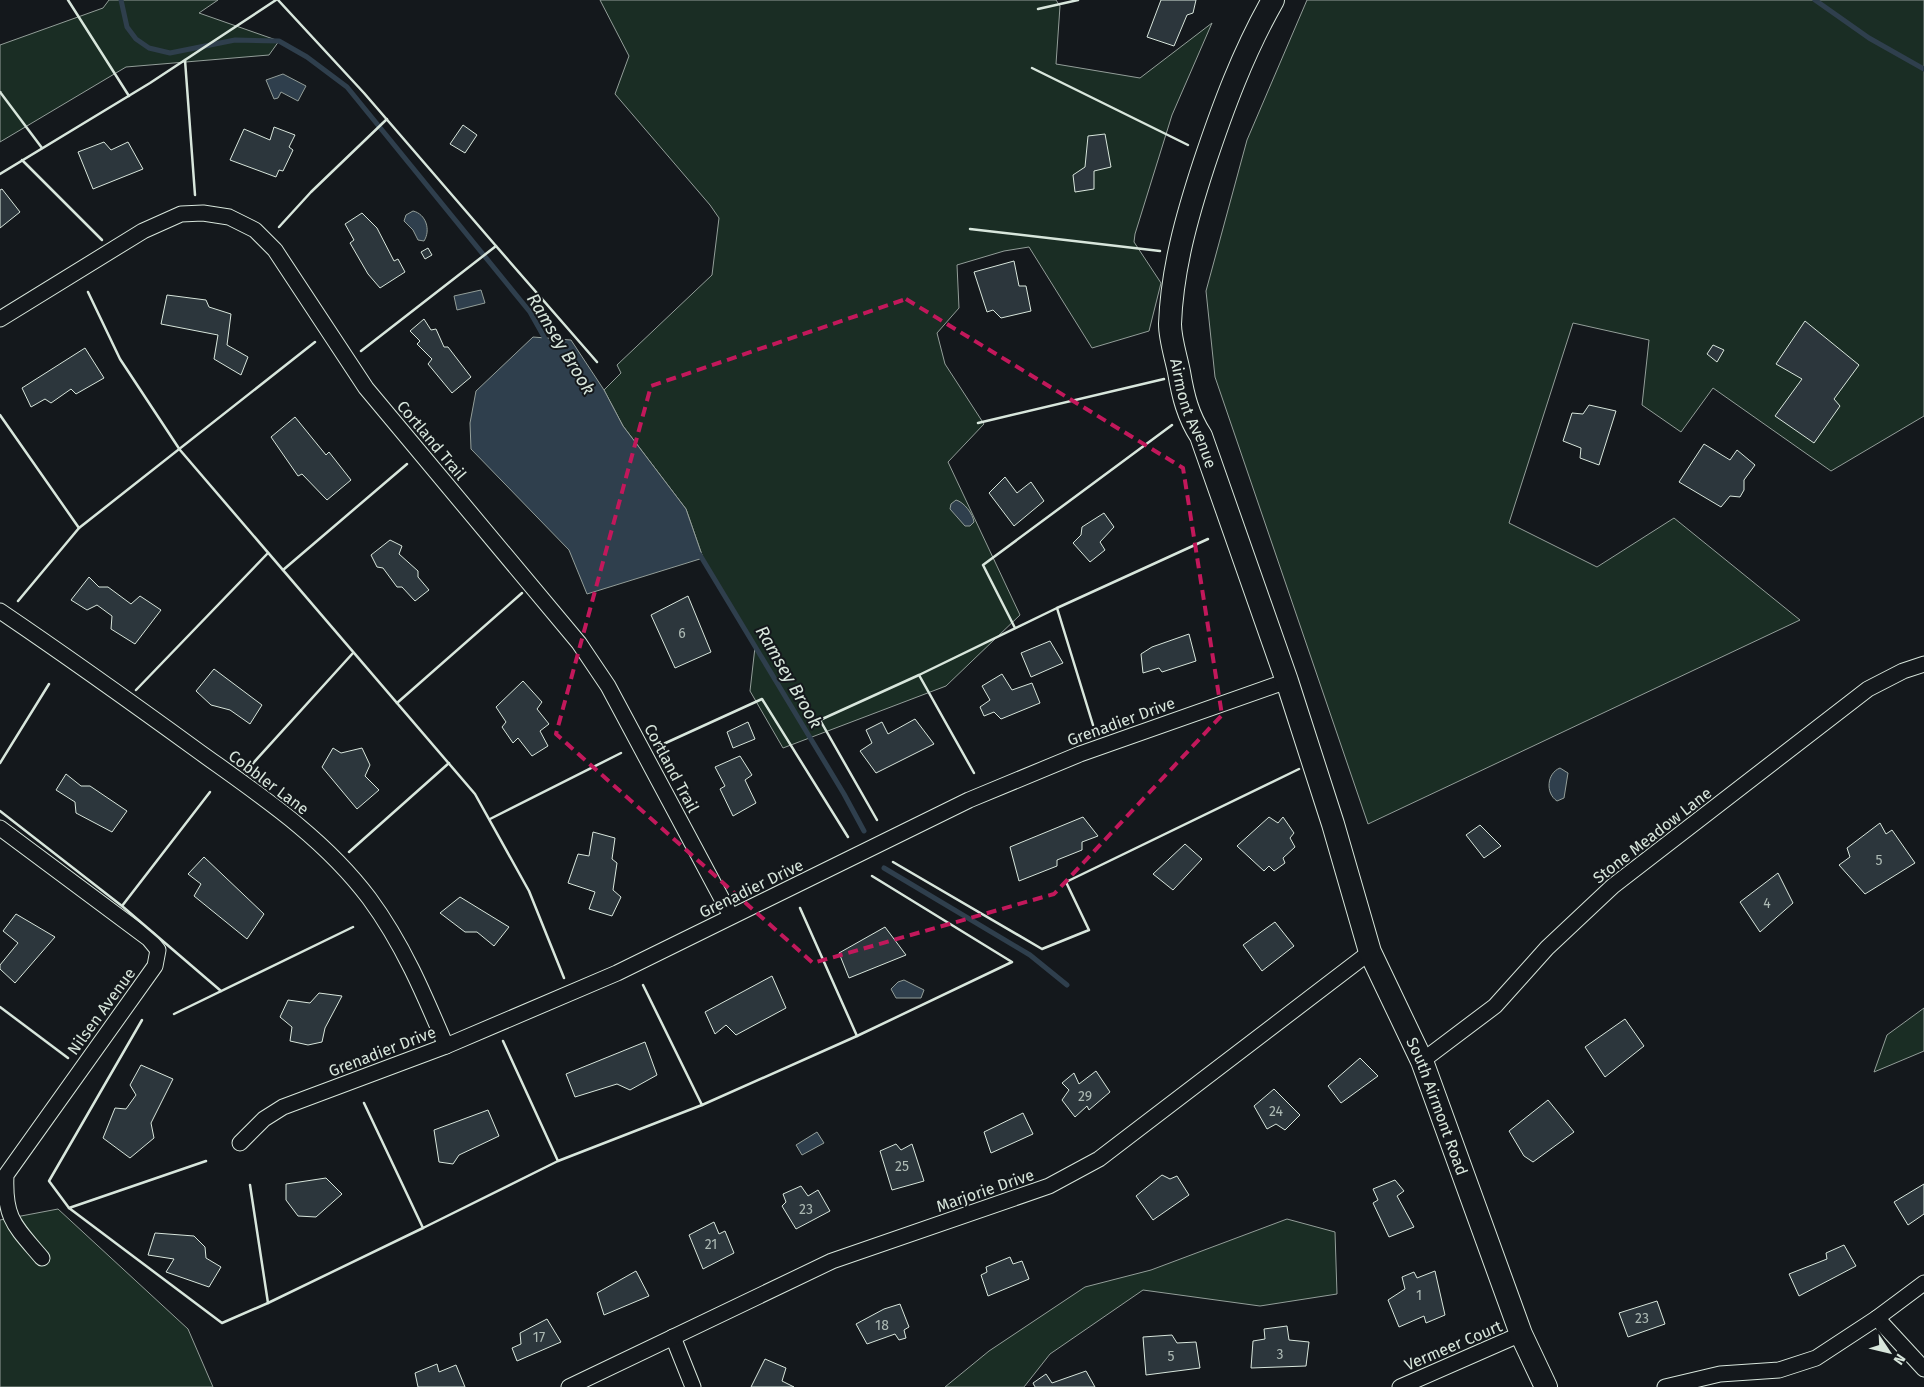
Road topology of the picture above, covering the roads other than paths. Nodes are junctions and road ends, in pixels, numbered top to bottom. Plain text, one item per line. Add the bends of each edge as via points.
1 (1273, 0) edge
2 (0, 319) edge
3 (0, 611) edge
4 (1924, 664) edge
5 (1287, 681) junction
6 (1333, 824) joint
7 (0, 828) edge
8 (731, 916) junction
9 (1370, 952) junction
10 (446, 1046) junction
11 (1422, 1061) junction
12 (240, 1143) dead end
13 (42, 1258) dead end
14 (1924, 1284) edge
15 (1877, 1318) junction
16 (1521, 1334) junction
17 (673, 1337) junction
18 (1924, 1369) edge
19 (569, 1387) edge
20 (693, 1387) edge
21 (1400, 1387) edge
22 (1546, 1387) edge
23 (1665, 1387) edge

1 - 5 street, Airmont Avenue via 1234,77 1186,218 1170,326 1184,402 1201,436
2 - 8 street, Cortland Trail via 143,231 181,214 230,217 255,230 274,250 366,388 579,643 608,686
3 - 10 street, Cobbler Lane via 88,671 312,836 369,898 395,936 417,977
4 - 11 street, Stone Meadow Lane via 1902,671 1868,689 1613,886 1548,948 1495,1006
5 - 6 street, Airmont Avenue
5 - 8 street, Grenadier Drive via 1080,754 969,800
6 - 9 street, South Airmont Road
7 - 13 street, Nilsen Avenue via 149,939 158,950 155,966 6,1175 5,1194 10,1219
8 - 10 street, Grenadier Drive via 617,972
9 - 11 street, South Airmont Road
9 - 17 street, Marjorie Drive via 1099,1159 1049,1186 832,1261
10 - 12 street, Grenadier Drive via 282,1107 264,1119
11 - 16 street, South Airmont Road
14 - 15 street
15 - 18 street
15 - 23 street via 1816,1358 1780,1370 1720,1374
16 - 21 street, Vermeer Court
16 - 22 street, South Airmont Road
17 - 19 street, Marjorie Drive
17 - 20 street

